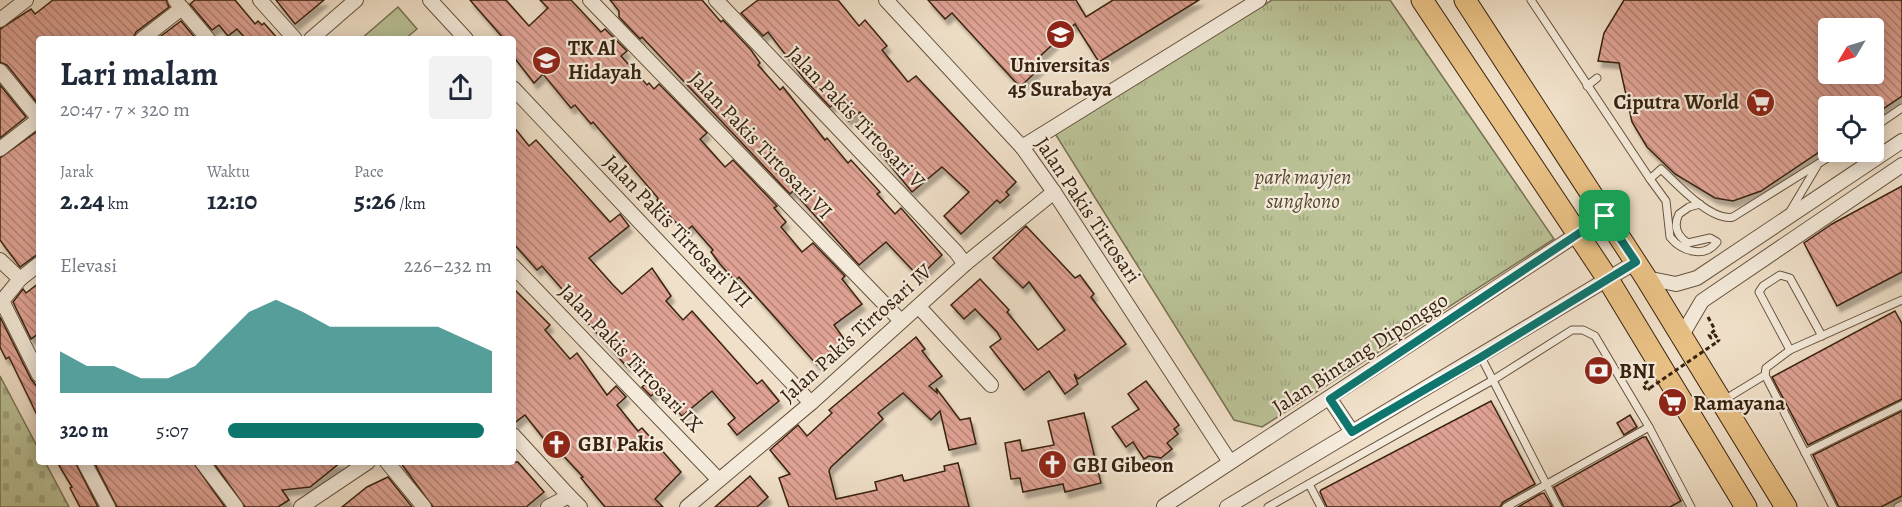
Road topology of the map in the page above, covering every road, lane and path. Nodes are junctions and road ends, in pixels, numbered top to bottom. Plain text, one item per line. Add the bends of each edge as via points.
1 (27, 0) edge
2 (260, 0) edge
3 (356, 0) edge
4 (430, 0) edge
5 (590, 0) edge
6 (716, 0) edge
7 (886, 0) edge
8 (1259, 0) edge
9 (1422, 0) edge
10 (1465, 0) edge
11 (1531, 0) edge
12 (179, 4) edge
13 (0, 20) edge
14 (145, 36) edge
15 (206, 36) edge
16 (292, 36) edge
17 (314, 36) edge
18 (463, 36) edge
19 (0, 71) edge
20 (1597, 78) dead end
21 (1587, 86) junction
22 (516, 91) edge
23 (1902, 108) edge
24 (36, 115) edge
25 (1884, 120) edge
26 (36, 121) edge
27 (1902, 141) edge
28 (1022, 147) junction
29 (0, 149) edge
30 (1819, 163) joint
31 (1902, 165) edge
32 (1650, 179) junction
33 (1054, 192) junction
34 (1700, 204) junction
35 (1605, 216) junction
36 (1786, 218) junction
37 (1578, 234) junction
38 (0, 260) edge
39 (964, 264) junction
40 (36, 266) edge
41 (516, 269) edge
42 (1641, 270) junction
43 (20, 279) junction
44 (1608, 280) junction
45 (1902, 300) edge
46 (919, 307) junction
47 (901, 321) junction
48 (1710, 322) dead end
49 (1682, 335) junction
50 (1822, 336) junction
51 (1790, 350) junction
52 (1481, 357) junction
53 (36, 369) edge
54 (1765, 375) junction
55 (1493, 380) junction
56 (991, 385) dead end
57 (1650, 388) dead end
58 (1330, 399) junction
59 (1723, 400) junction
60 (811, 403) junction
61 (1902, 405) edge
62 (1648, 427) junction
63 (1352, 432) junction
64 (516, 438) edge
65 (1805, 453) junction
66 (1230, 462) junction
67 (86, 465) edge
68 (204, 465) edge
69 (364, 465) edge
70 (389, 465) edge
71 (718, 479) junction
72 (1309, 484) junction
73 (1547, 485) junction
74 (569, 496) junction
75 (1902, 505) edge
76 (108, 507) edge
77 (236, 507) edge
78 (301, 507) edge
79 (424, 507) edge
80 (548, 507) edge
81 (580, 507) edge
82 (687, 507) edge
83 (1164, 507) edge
84 (1227, 507) edge
85 (1268, 507) edge
86 (1321, 507) edge
87 (1506, 507) edge
88 (1558, 507) edge
89 (1691, 507) edge
90 (1746, 507) edge
91 (1786, 507) edge
92 (1833, 507) edge
93 (1898, 507) edge

1 - 13 street
2 - 16 street
3 - 17 street
4 - 18 street
5 - 47 street, Jalan Pakis Tirtosari VI
6 - 39 street, Jalan Pakis Tirtosari V
7 - 28 street, Jalan Pakis Tirtosari
8 - 28 street
9 - 37 main road
10 - 35 main road
11 - 21 lane
12 - 14 street
12 - 15 street
19 - 24 street
20 - 21 lane
21 - 32 lane
22 - 60 street, Jalan Pakis Tirtosari VII
23 - 25 lane
26 - 29 street
27 - 36 street
28 - 33 street, Jalan Pakis Tirtosari
30 - 34 lane via 1733,218 1715,214
30 - 36 lane
31 - 49 street via 1702,301
32 - 34 lane via 1661,169
32 - 34 lane via 1666,201 1670,237 1683,249 1702,251 1716,242 1710,238 1688,243 1676,227 1678,214
33 - 39 street, Jalan Pakis Tirtosari IV
33 - 66 street, Jalan Pakis Tirtosari
35 - 37 street, Jalan Bintang Diponggo
35 - 42 main road
36 - 42 street via 1688,282 1676,284
37 - 44 main road
37 - 58 street, Jalan Bintang Diponggo
38 - 43 street
39 - 46 street, Jalan Pakis Tirtosari IV
40 - 43 street
41 - 71 street, Jalan Pakis Tirtosari IX
42 - 44 street
42 - 49 main road
43 - 53 street via 2,301
44 - 52 street
44 - 90 main road
45 - 50 lane
46 - 47 street, Jalan Pakis Tirtosari IV
46 - 56 street
47 - 60 street, Jalan Pakis Tirtosari IV
48 - 57 path, bridge via 1715,330 1709,335 1719,340
49 - 59 main road
50 - 51 lane
50 - 51 lane via 1790,278 1780,275 1759,292
51 - 54 lane via 1766,368
52 - 55 lane
52 - 63 street
54 - 59 lane
54 - 65 lane
55 - 62 lane via 1572,330 1583,330 1595,336
55 - 72 lane
55 - 73 lane
58 - 63 street
58 - 66 street, Jalan Bintang Diponggo
59 - 91 main road
60 - 71 street, Jalan Pakis Tirtosari IV
61 - 65 lane
62 - 73 lane
62 - 89 lane
63 - 84 street
64 - 74 street
65 - 92 lane
66 - 83 street, Jalan Bintang Diponggo
67 - 76 street
68 - 77 street
69 - 78 street
70 - 79 street
71 - 82 street, Jalan Pakis Tirtosari IV
72 - 85 lane
72 - 86 lane
73 - 87 lane
73 - 88 lane
74 - 80 street
74 - 81 street
75 - 93 lane

